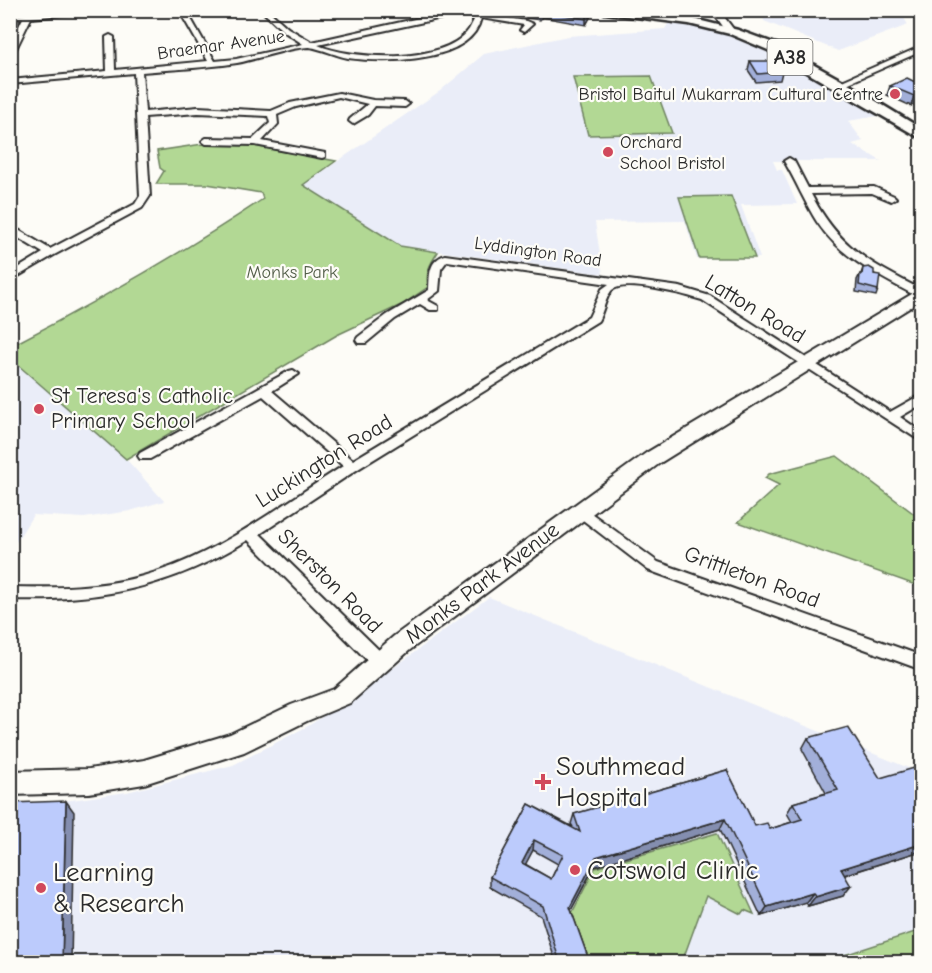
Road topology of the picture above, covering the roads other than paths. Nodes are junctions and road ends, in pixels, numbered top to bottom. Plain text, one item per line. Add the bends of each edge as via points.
1 (109, 10) edge
2 (182, 10) edge
3 (264, 10) edge
4 (467, 10) edge
5 (605, 10) edge
6 (30, 13) edge
7 (720, 14) edge
8 (476, 15) junction
9 (10, 17) edge
10 (686, 20) junction
11 (709, 24) junction
12 (524, 30) dead end
13 (732, 31) junction
14 (110, 37) dead end
15 (314, 45) junction
16 (921, 48) edge
17 (10, 53) edge
18 (213, 63) junction
19 (138, 71) junction
20 (111, 74) junction
21 (10, 82) edge
22 (839, 84) junction
23 (373, 103) junction
24 (405, 104) dead end
25 (272, 114) junction
26 (140, 115) junction
27 (362, 124) dead end
28 (921, 135) edge
29 (206, 141) dead end
30 (255, 142) junction
31 (322, 155) dead end
32 (789, 161) dead end
33 (806, 191) junction
34 (891, 198) dead end
35 (10, 228) edge
36 (50, 253) junction
37 (10, 278) edge
38 (620, 282) junction
39 (680, 290) joint
40 (921, 294) edge
41 (420, 300) junction
42 (434, 308) dead end
43 (365, 333) dead end
44 (808, 363) junction
45 (293, 374) dead end
46 (264, 390) junction
47 (921, 398) edge
48 (891, 417) junction
49 (921, 438) edge
50 (145, 456) dead end
51 (352, 466) junction
52 (580, 510) junction
53 (250, 533) junction
54 (10, 594) edge
55 (379, 661) junction
56 (921, 663) edge
57 (10, 783) edge

1 - 6 street
2 - 18 street
3 - 15 street via 281,26
4 - 8 street
4 - 15 street, Braemar Avenue
5 - 10 main road, A38
6 - 9 street
6 - 17 street
7 - 11 street via 718,22
7 - 13 street
8 - 12 street via 529,24
8 - 15 street via 476,26 463,38 424,54 360,58
10 - 11 main road, A38
10 - 13 main road, A38
11 - 13 main road, A38
13 - 22 main road, A38 via 772,47
14 - 20 street
15 - 18 street, Braemar Avenue
16 - 22 street
18 - 19 street, Braemar Avenue
19 - 20 street, Braemar Avenue
19 - 26 street
20 - 21 street, Braemar Avenue
22 - 28 main road, A38
23 - 24 street
23 - 25 street via 336,96 292,105
23 - 27 street via 364,113 348,120
25 - 26 street via 198,110
25 - 30 street via 274,124
26 - 36 street via 145,196 140,206
29 - 30 street
30 - 31 street
32 - 33 street
33 - 34 street via 874,190
33 - 40 street via 827,229 848,252
35 - 36 street
36 - 37 street
38 - 39 street, Lyddington Road
38 - 41 street, Lyddington Road via 445,258 433,273 434,291
38 - 51 street, Luckington Road via 607,289 594,319
39 - 44 street, Latton Road via 706,298
40 - 44 street, Monks Park Avenue
41 - 42 street
41 - 43 street, Lyddington Road
44 - 48 street, Latton Road
44 - 52 street, Monks Park Avenue via 653,458
45 - 46 street
46 - 50 street
46 - 51 street
47 - 48 street
48 - 49 street, Latton Road
51 - 53 street, Luckington Road
52 - 55 street, Monks Park Avenue
52 - 56 street, Grittleton Road via 653,566
53 - 54 street, Luckington Road via 158,578 57,595
53 - 55 street, Sherston Road
55 - 57 street, Monks Park Avenue via 342,696 235,744 144,772 89,781

